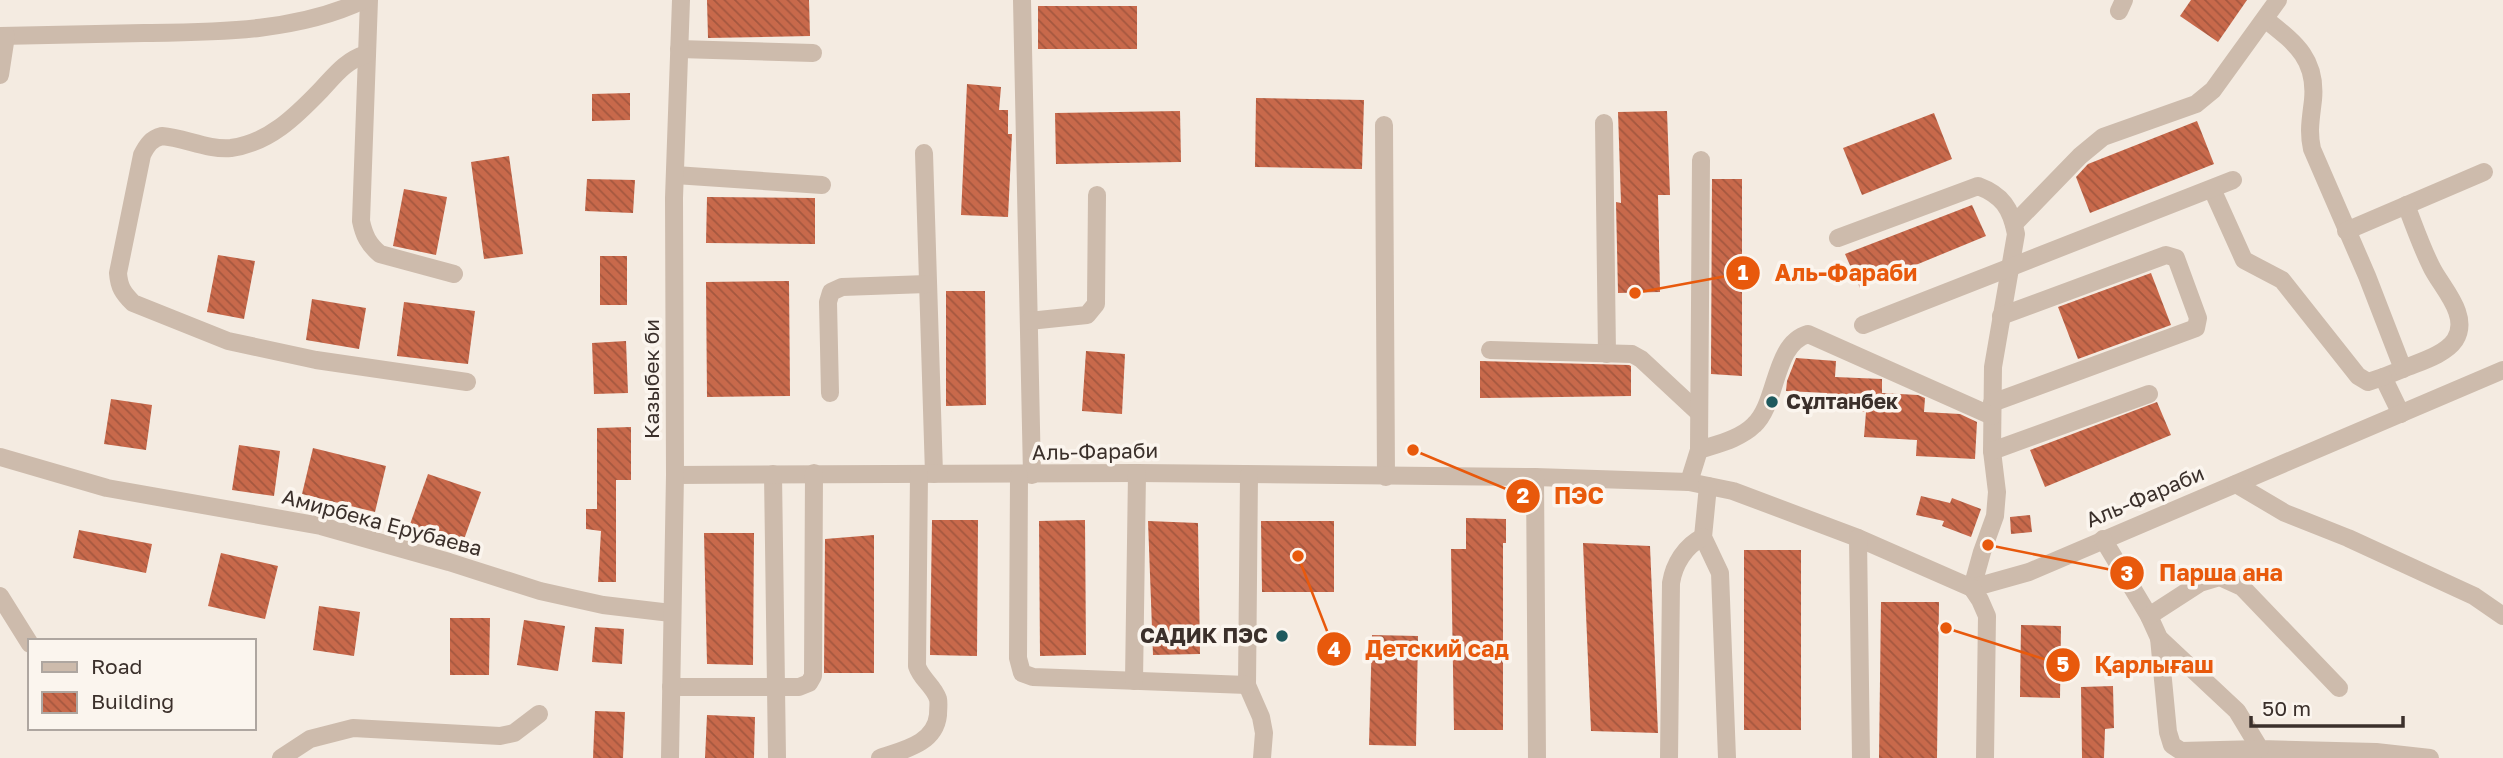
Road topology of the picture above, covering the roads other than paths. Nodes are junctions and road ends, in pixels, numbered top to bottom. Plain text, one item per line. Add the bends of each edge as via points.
1 (367, 0) edge
2 (681, 0) edge
3 (1022, 0) edge
4 (2278, 0) edge
5 (2265, 19) junction
6 (3, 36) edge
7 (679, 49) junction
8 (813, 53) dead end
9 (366, 54) junction
10 (0, 75) edge
11 (1604, 123) dead end
12 (1384, 125) dead end
13 (924, 153) dead end
14 (1702, 160) dead end
15 (2484, 172) dead end
16 (675, 175) junction
17 (2233, 180) dead end
18 (822, 185) dead end
19 (2212, 189) junction
20 (1097, 195) dead end
21 (2406, 205) junction
22 (2014, 224) junction
23 (2346, 231) junction
24 (1838, 238) dead end
25 (2010, 267) junction
26 (454, 274) dead end
27 (927, 284) junction
28 (2001, 316) junction
29 (1029, 321) junction
30 (1863, 325) dead end
31 (1490, 350) dead end
32 (1607, 354) junction
33 (2403, 369) junction
34 (2503, 370) edge
35 (2383, 377) junction
36 (467, 382) dead end
37 (830, 393) dead end
38 (2150, 394) dead end
39 (1992, 409) junction
40 (1699, 413) junction
41 (2401, 414) junction
42 (1699, 450) junction
43 (1993, 451) junction
44 (0, 457) edge
45 (814, 473) junction
46 (1137, 473) junction
47 (774, 474) junction
48 (926, 474) junction
49 (675, 475) junction
50 (1025, 475) junction
51 (1249, 475) junction
52 (1385, 477) junction
53 (1535, 477) junction
54 (1689, 482) junction
55 (2236, 484) junction
56 (1708, 486) junction
57 (1703, 537) junction
58 (1858, 538) junction
59 (2103, 540) junction
60 (1972, 588) junction
61 (0, 596) edge
62 (671, 613) junction
63 (2149, 616) junction
64 (2503, 617) edge
65 (2159, 638) junction
66 (28, 641) edge
67 (1134, 681) junction
68 (1247, 685) junction
69 (671, 687) junction
70 (776, 687) junction
71 (2339, 688) dead end
72 (539, 713) dead end
73 (2260, 749) junction
74 (2181, 755) edge
75 (281, 758) edge
76 (670, 758) edge
77 (777, 758) edge
78 (880, 758) edge
79 (1262, 758) edge
80 (1537, 758) edge
81 (1669, 758) edge
82 (1727, 758) edge
83 (1861, 758) edge
84 (1985, 758) edge
85 (2430, 758) edge

1 - 6 street via 279,25 218,33
1 - 9 street
2 - 7 street, Казыбек би
3 - 29 street
4 - 5 street
5 - 22 street via 2213,90 2196,104 2103,137
5 - 23 street via 2298,45 2313,74 2308,131
6 - 10 street
7 - 8 street
7 - 16 street, Казыбек би
9 - 26 street via 364,235 380,254
9 - 36 street via 347,61 289,122 246,145 214,147 162,136 147,145 119,285 133,303 228,341
11 - 32 street
12 - 52 street
13 - 27 street
14 - 40 street
15 - 21 street
16 - 18 street
16 - 49 street, Казыбек би
17 - 19 street
19 - 25 street
19 - 35 street via 2244,260 2282,280 2358,376 2368,382
20 - 29 street via 1093,310 1087,315
21 - 23 street
21 - 33 street via 2459,324 2456,339 2444,351
22 - 24 street via 2006,204 1978,186
22 - 25 street
23 - 33 street
25 - 28 street
25 - 30 street
27 - 37 street via 842,287 831,292
27 - 48 street
28 - 39 street
28 - 39 street via 2166,256 2176,258 2197,318 2196,328
29 - 50 street
31 - 32 street
32 - 40 street via 1632,354 1641,359
33 - 35 street
34 - 41 street, Аль-Фараби
35 - 41 street
38 - 43 street
39 - 42 street via 1808,334 1791,345 1763,414 1753,427
39 - 43 street
40 - 42 street
41 - 55 street, Аль-Фараби
42 - 54 street
43 - 60 street via 1995,516
44 - 62 street, Амирбека Ерубаева via 107,488 321,526 540,591
45 - 47 street, Аль-Фараби
45 - 48 street, Аль-Фараби
45 - 70 street via 813,676 799,687
46 - 50 street, Аль-Фараби
46 - 51 street, Аль-Фараби
46 - 67 street
47 - 49 street, Аль-Фараби
47 - 70 street
48 - 50 street, Аль-Фараби
48 - 78 street via 917,667 938,699 938,719 924,741
49 - 62 street, Казыбек би
50 - 67 street via 1018,658 1022,673
51 - 52 street, Аль-Фараби
51 - 68 street
52 - 53 street, Аль-Фараби
53 - 54 street, Аль-Фараби
53 - 80 street
54 - 56 street, Аль-Фараби
55 - 59 street, Аль-Фараби
55 - 64 street via 2285,513 2473,596
56 - 57 street
56 - 58 street, Аль-Фараби
57 - 81 street via 1693,542 1674,567 1671,583
57 - 82 street via 1720,573
58 - 60 street, Аль-Фараби
58 - 83 street
59 - 60 street, Аль-Фараби via 2029,572
59 - 63 street
60 - 84 street via 1987,616
61 - 66 street
62 - 69 street, Казыбек би
63 - 65 street
63 - 71 street via 2200,583 2220,577 2242,587
65 - 73 street via 2237,711
65 - 74 street via 2168,732
67 - 68 street
68 - 79 street via 1261,717
69 - 70 street
69 - 76 street, Казыбек би
70 - 77 street
72 - 75 street via 514,733 499,736 353,728 310,739
73 - 74 street
73 - 85 street

